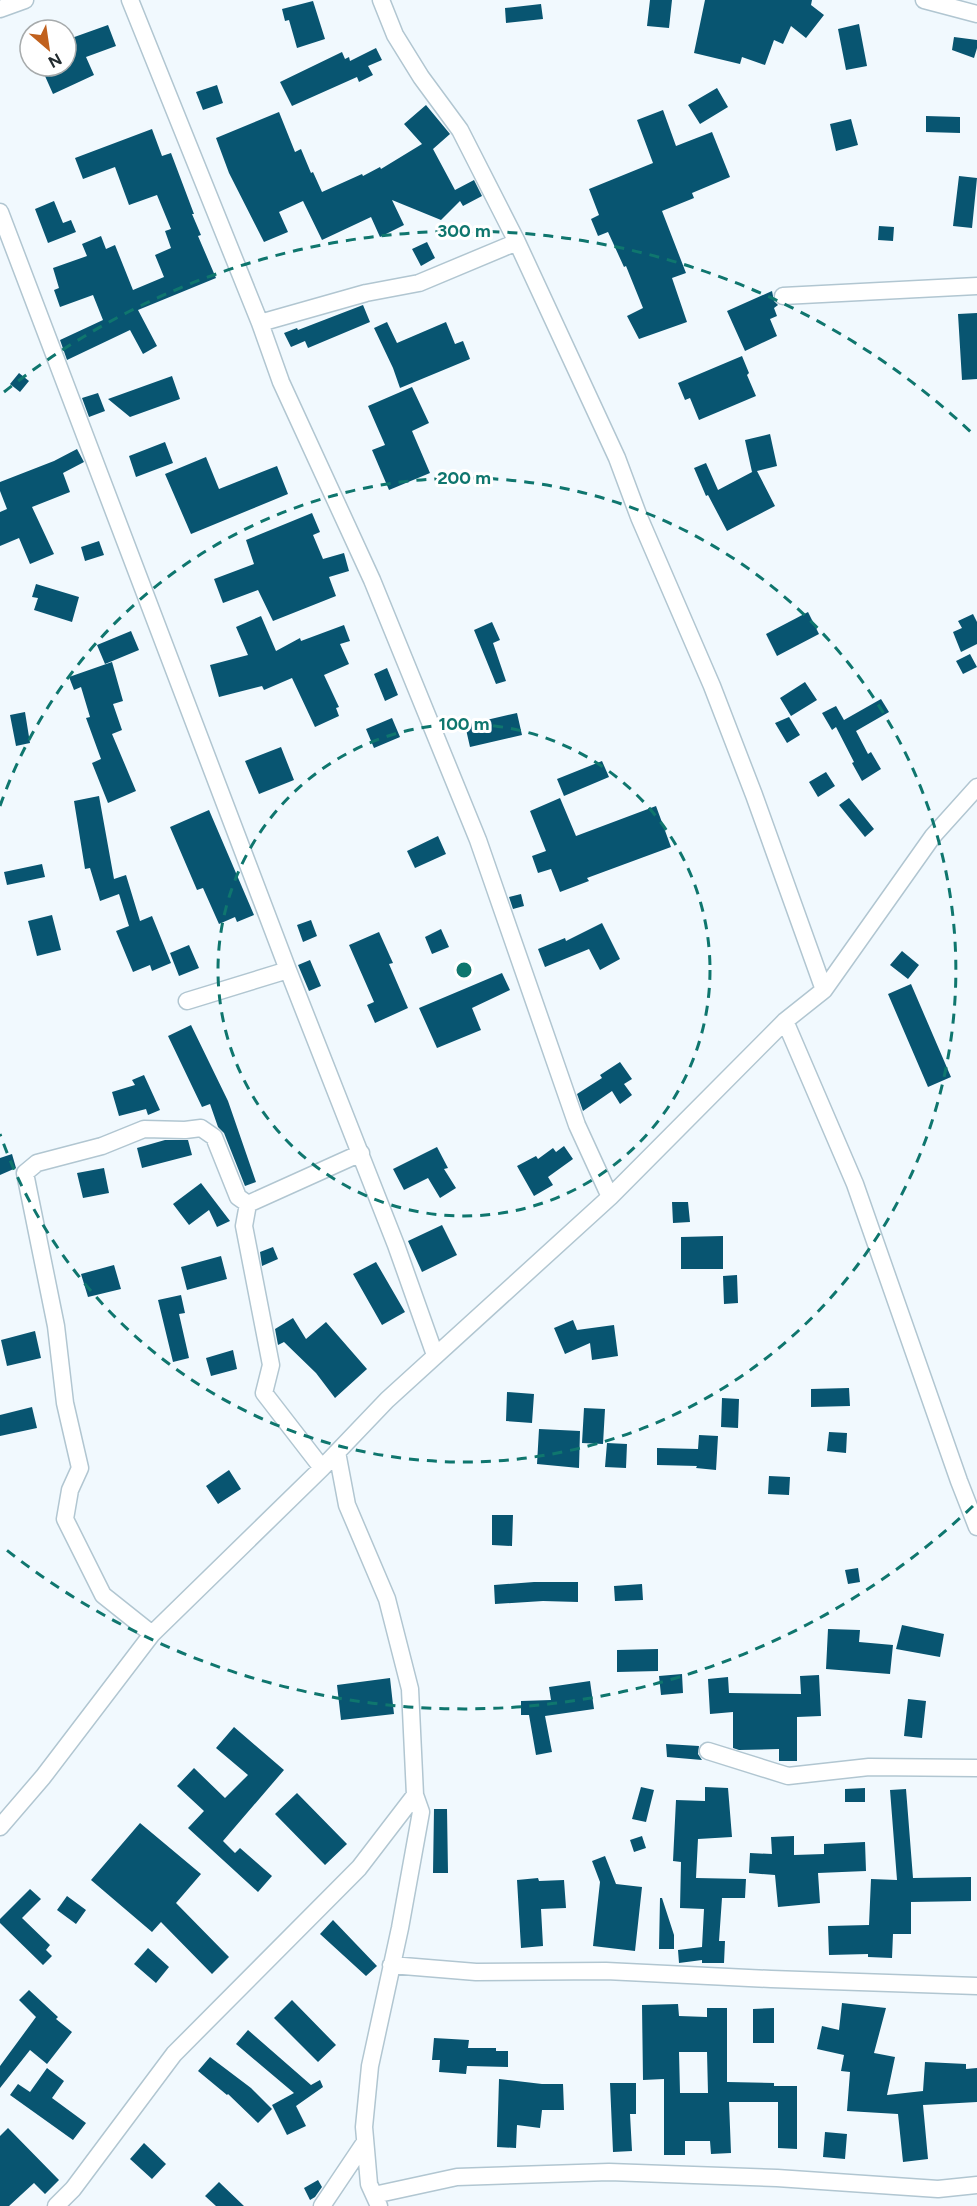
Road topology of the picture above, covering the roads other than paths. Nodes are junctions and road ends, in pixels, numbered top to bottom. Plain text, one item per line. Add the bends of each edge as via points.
1 (25, 0) edge
2 (130, 0) edge
3 (381, 0) edge
4 (924, 0) edge
5 (0, 9) edge
6 (977, 14) edge
7 (0, 212) edge
8 (517, 242) junction
9 (977, 286) edge
10 (783, 296) dead end
11 (260, 323) junction
12 (977, 787) edge
13 (288, 970) junction
14 (824, 990) junction
15 (187, 1001) dead end
16 (785, 1021) junction
17 (361, 1153) junction
18 (610, 1197) junction
19 (248, 1204) junction
20 (435, 1355) junction
21 (337, 1452) junction
22 (322, 1468) junction
23 (977, 1527) edge
24 (152, 1634) junction
25 (708, 1750) dead end
26 (977, 1768) edge
27 (415, 1795) junction
28 (0, 1827) edge
29 (391, 1965) junction
30 (977, 1986) edge
31 (365, 2142) junction
32 (977, 2186) edge
33 (376, 2201) edge
34 (56, 2206) edge
35 (322, 2206) edge

1 - 5 street
2 - 11 street
3 - 8 street via 395,35 460,130
4 - 6 street
7 - 13 street
8 - 11 street via 419,283 366,293
8 - 14 street via 617,458 712,686
9 - 10 street
11 - 18 street via 281,382 372,580 478,840 577,1125
12 - 14 street via 933,836
13 - 15 street
13 - 17 street
14 - 16 street
16 - 18 street
16 - 23 street via 855,1184
17 - 19 street
17 - 20 street
18 - 20 street
19 - 22 street via 244,1226 271,1365 264,1393
19 - 24 street via 238,1197 214,1137 201,1128 144,1129 102,1146 37,1163 25,1173 56,1326 64,1403 80,1468 70,1490 65,1519 102,1595
20 - 21 street
21 - 22 street
21 - 27 street via 347,1504 387,1599 410,1689
22 - 24 street
24 - 28 street
25 - 26 street via 788,1776 869,1767
27 - 29 street via 420,1812
27 - 34 street via 359,1868 174,2054 73,2189
29 - 30 street via 476,1972 606,1971
29 - 31 street via 370,2066
31 - 33 street via 369,2184
31 - 35 street
32 - 33 street via 938,2189 609,2172 457,2177

